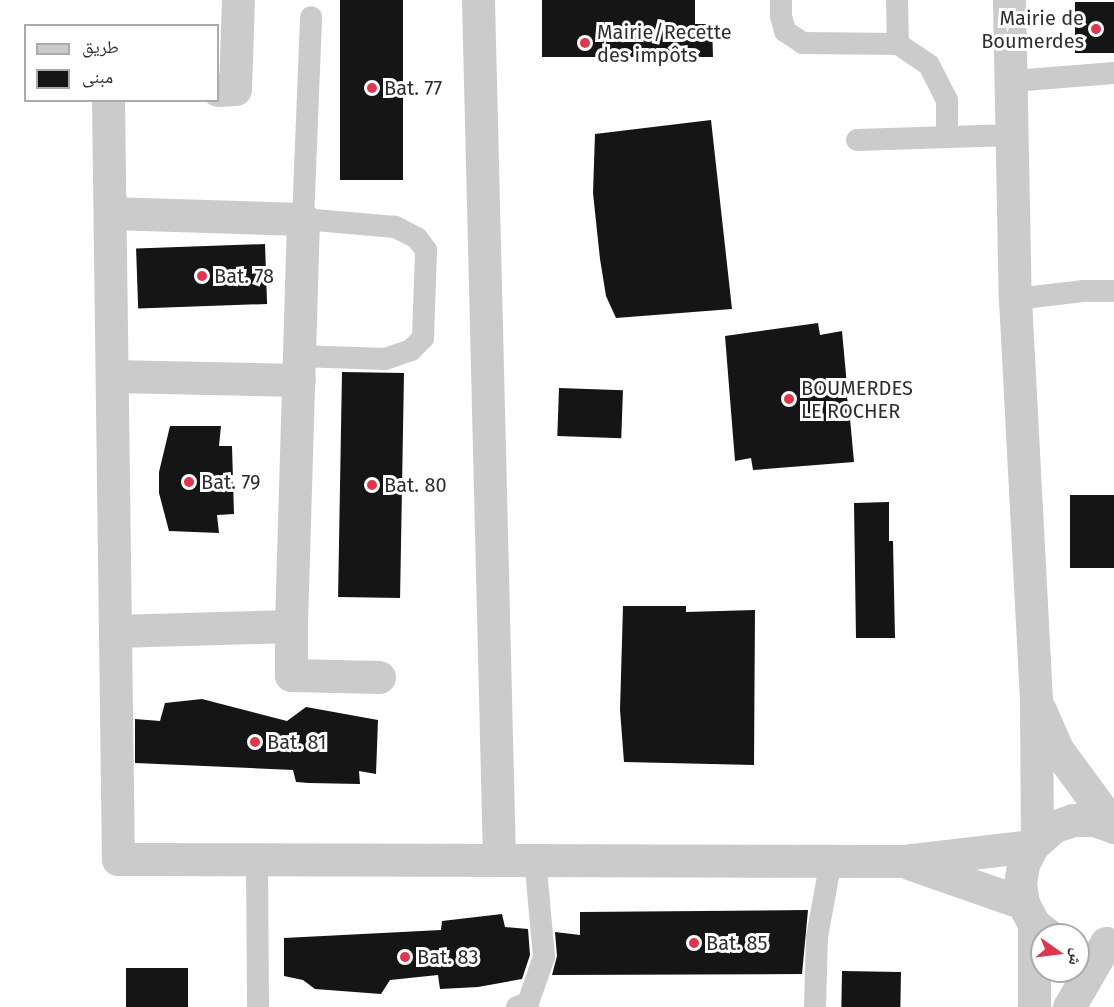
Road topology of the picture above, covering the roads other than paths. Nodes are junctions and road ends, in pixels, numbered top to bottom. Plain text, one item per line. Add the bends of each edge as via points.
1 (238, 0) edge
2 (478, 0) edge
3 (781, 0) edge
4 (897, 0) edge
5 (1010, 0) edge
6 (311, 17) dead end
7 (898, 44) junction
8 (1114, 73) edge
9 (1012, 81) junction
10 (219, 90) edge
11 (108, 102) edge
12 (1013, 135) junction
13 (947, 137) junction
14 (857, 140) dead end
15 (110, 213) junction
16 (303, 219) junction
17 (1114, 291) edge
18 (1015, 299) junction
19 (299, 368) junction
20 (112, 376) junction
21 (291, 627) junction
22 (115, 631) junction
23 (379, 676) dead end
24 (1036, 702) junction
25 (1114, 827) edge
26 (1034, 843) junction
27 (257, 859) junction
28 (499, 859) junction
29 (536, 859) junction
30 (831, 860) junction
31 (904, 861) junction
32 (1035, 921) edge
33 (1099, 943) edge
34 (528, 1006) edge
35 (258, 1007) edge
36 (815, 1007) edge
37 (1034, 1007) edge
38 (1069, 1007) edge

1 - 10 street via 235,89
2 - 28 street
3 - 7 lane via 785,31 802,43
4 - 7 lane
5 - 9 street
6 - 16 lane
7 - 13 lane via 929,65 947,100
8 - 9 lane
9 - 12 street
11 - 15 street
12 - 13 lane
12 - 18 street
13 - 14 lane
15 - 16 street
15 - 20 street
16 - 19 street
16 - 19 lane via 395,226 417,238 426,250 426,261 423,338 411,350 385,360
17 - 18 lane
18 - 24 street
19 - 20 street
19 - 21 street
20 - 22 street
21 - 22 street
21 - 23 street via 291,675
22 - 27 street via 118,859
24 - 25 street via 1058,749
24 - 26 street
25 - 26 street via 1094,820 1073,820 1053,827
26 - 31 street
26 - 32 street via 1023,864 1020,884
27 - 28 street
27 - 35 lane
28 - 29 street
29 - 30 street
29 - 34 lane via 544,957
30 - 31 street
30 - 36 lane via 817,937
31 - 32 street
32 - 37 street
33 - 38 street

